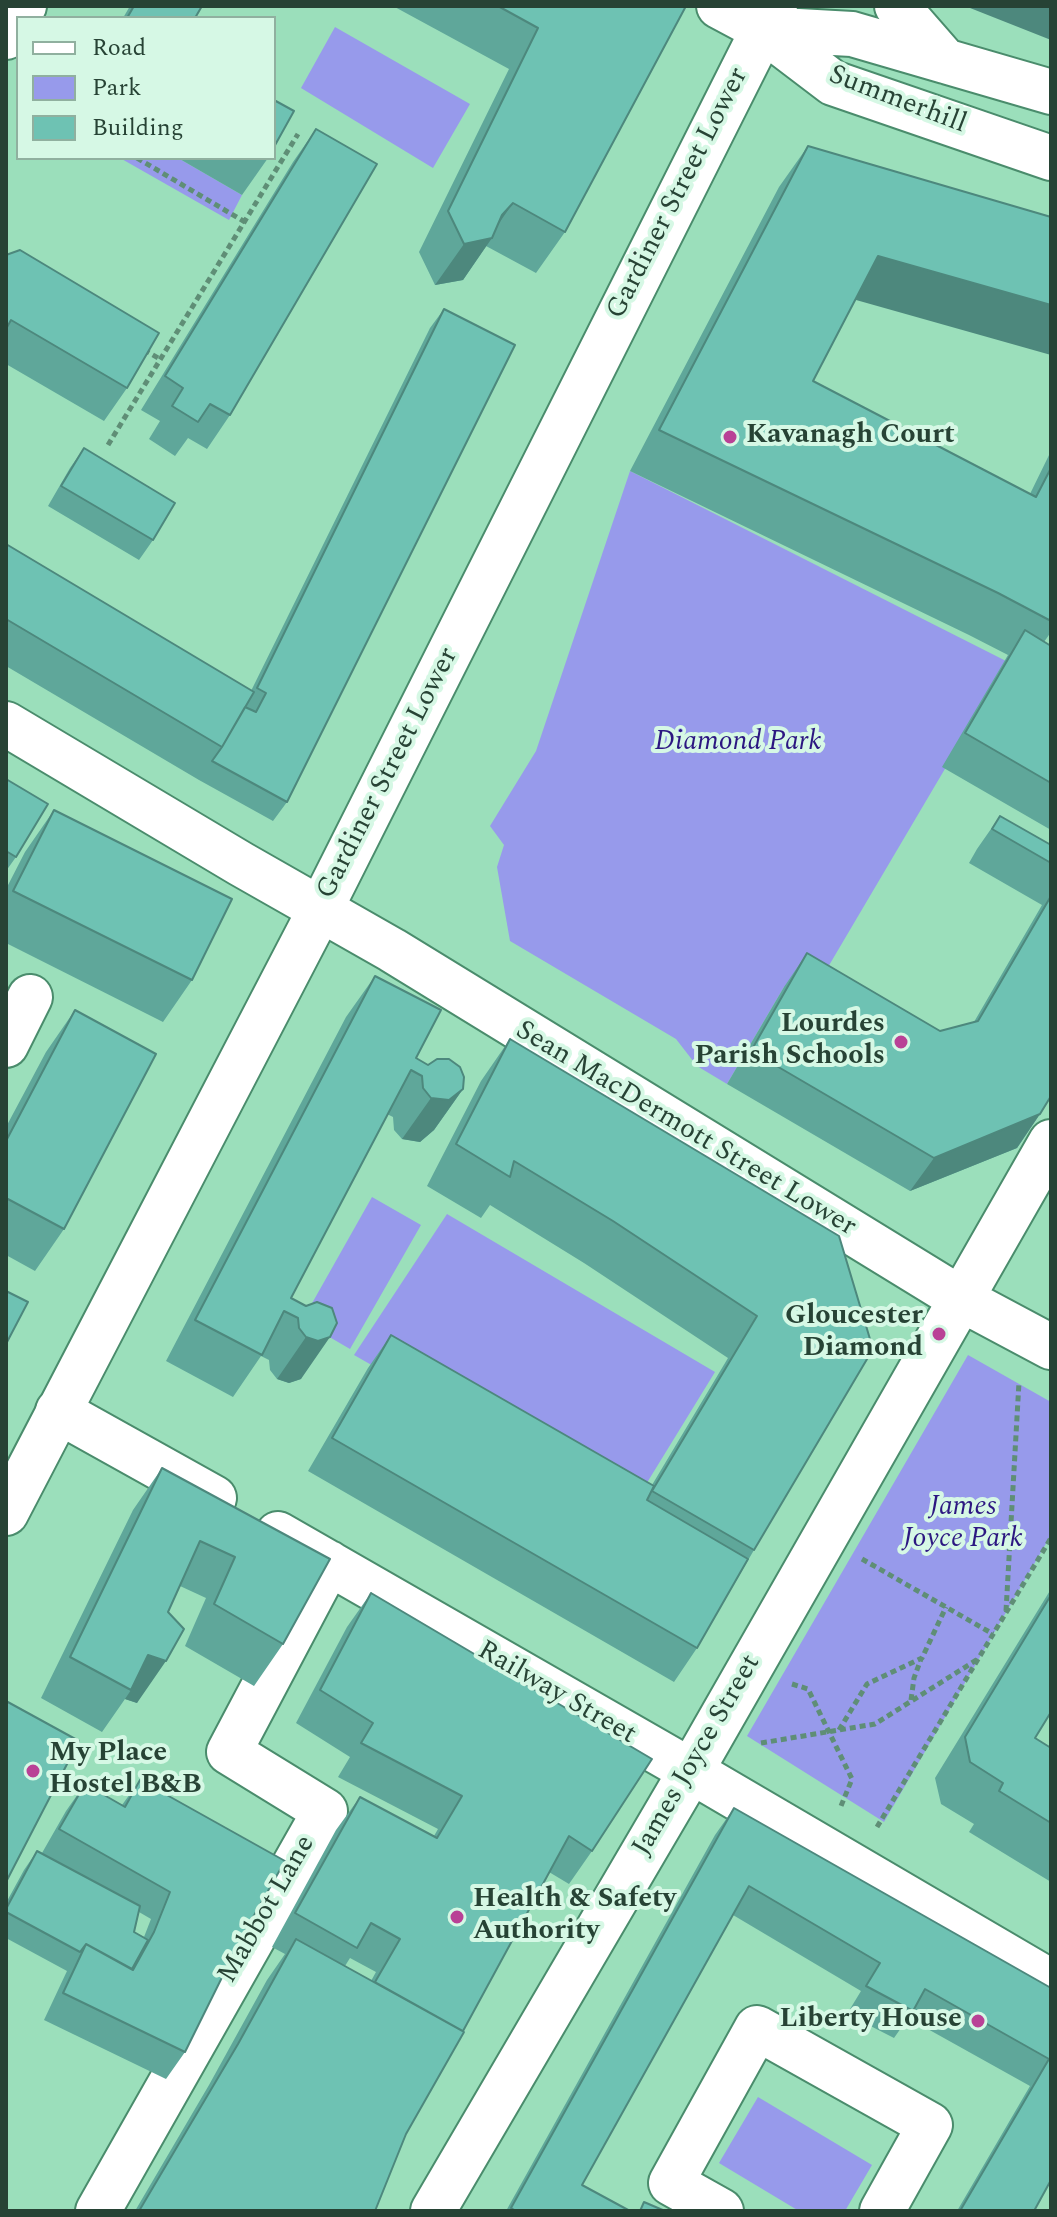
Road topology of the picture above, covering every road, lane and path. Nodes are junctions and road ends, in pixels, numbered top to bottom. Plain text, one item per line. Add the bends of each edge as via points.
1 (719, 6) edge
2 (897, 6) edge
3 (769, 18) edge
4 (945, 61) junction
5 (1051, 92) edge
6 (298, 134) dead end
7 (1051, 158) edge
8 (140, 160) edge
9 (245, 222) junction
10 (134, 344) edge
11 (160, 359) junction
12 (108, 445) dead end
13 (6, 724) edge
14 (320, 910) junction
15 (30, 997) dead end
16 (6, 1045) edge
17 (1051, 1142) edge
18 (961, 1299) junction
19 (1051, 1347) edge
20 (1019, 1380) dead end
21 (58, 1411) junction
22 (6, 1513) edge
23 (1051, 1538) edge
24 (857, 1556) dead end
25 (329, 1563) junction
26 (946, 1607) junction
27 (1006, 1612) junction
28 (993, 1634) junction
29 (922, 1658) junction
30 (979, 1658) junction
31 (778, 1679) dead end
32 (911, 1701) junction
33 (839, 1730) junction
34 (828, 1732) junction
35 (755, 1744) dead end
36 (691, 1771) junction
37 (841, 1806) dead end
38 (877, 1828) dead end
39 (1051, 1982) edge
40 (98, 2211) edge
41 (433, 2211) edge
42 (721, 2211) edge
43 (882, 2211) edge

1 - 3 street
2 - 4 street
3 - 4 street, Summerhill via 852,34
3 - 7 street, Summerhill via 833,83
3 - 14 street, Gardiner Street Lower
4 - 5 street, Summerhill
6 - 9 path
8 - 9 path
9 - 11 path
10 - 11 path
11 - 12 path
13 - 14 street, Sean MacDermott Street Lower
14 - 18 street, Sean MacDermott Street Lower
14 - 21 street, Gardiner Street Lower
15 - 16 street
17 - 18 street, James Joyce Street
18 - 19 street, Sean MacDermott Street Lower
18 - 36 street, James Joyce Street
20 - 27 path
21 - 22 street, Gardiner Street Lower
21 - 25 street, Railway Street
23 - 27 path
24 - 26 path
25 - 36 street, Railway Street
25 - 40 street, Mabbot Lane via 229,1752 325,1811
26 - 28 path
26 - 29 path
27 - 28 path
28 - 30 path
29 - 32 path
29 - 33 path via 867,1684
30 - 32 path
30 - 38 path
31 - 34 path via 808,1689
32 - 33 path via 875,1724
33 - 34 path
34 - 35 path
34 - 37 path via 852,1779
36 - 39 street, Railway Street
36 - 41 street, James Joyce Street
42 - 43 street via 671,2183 757,2028 930,2125

